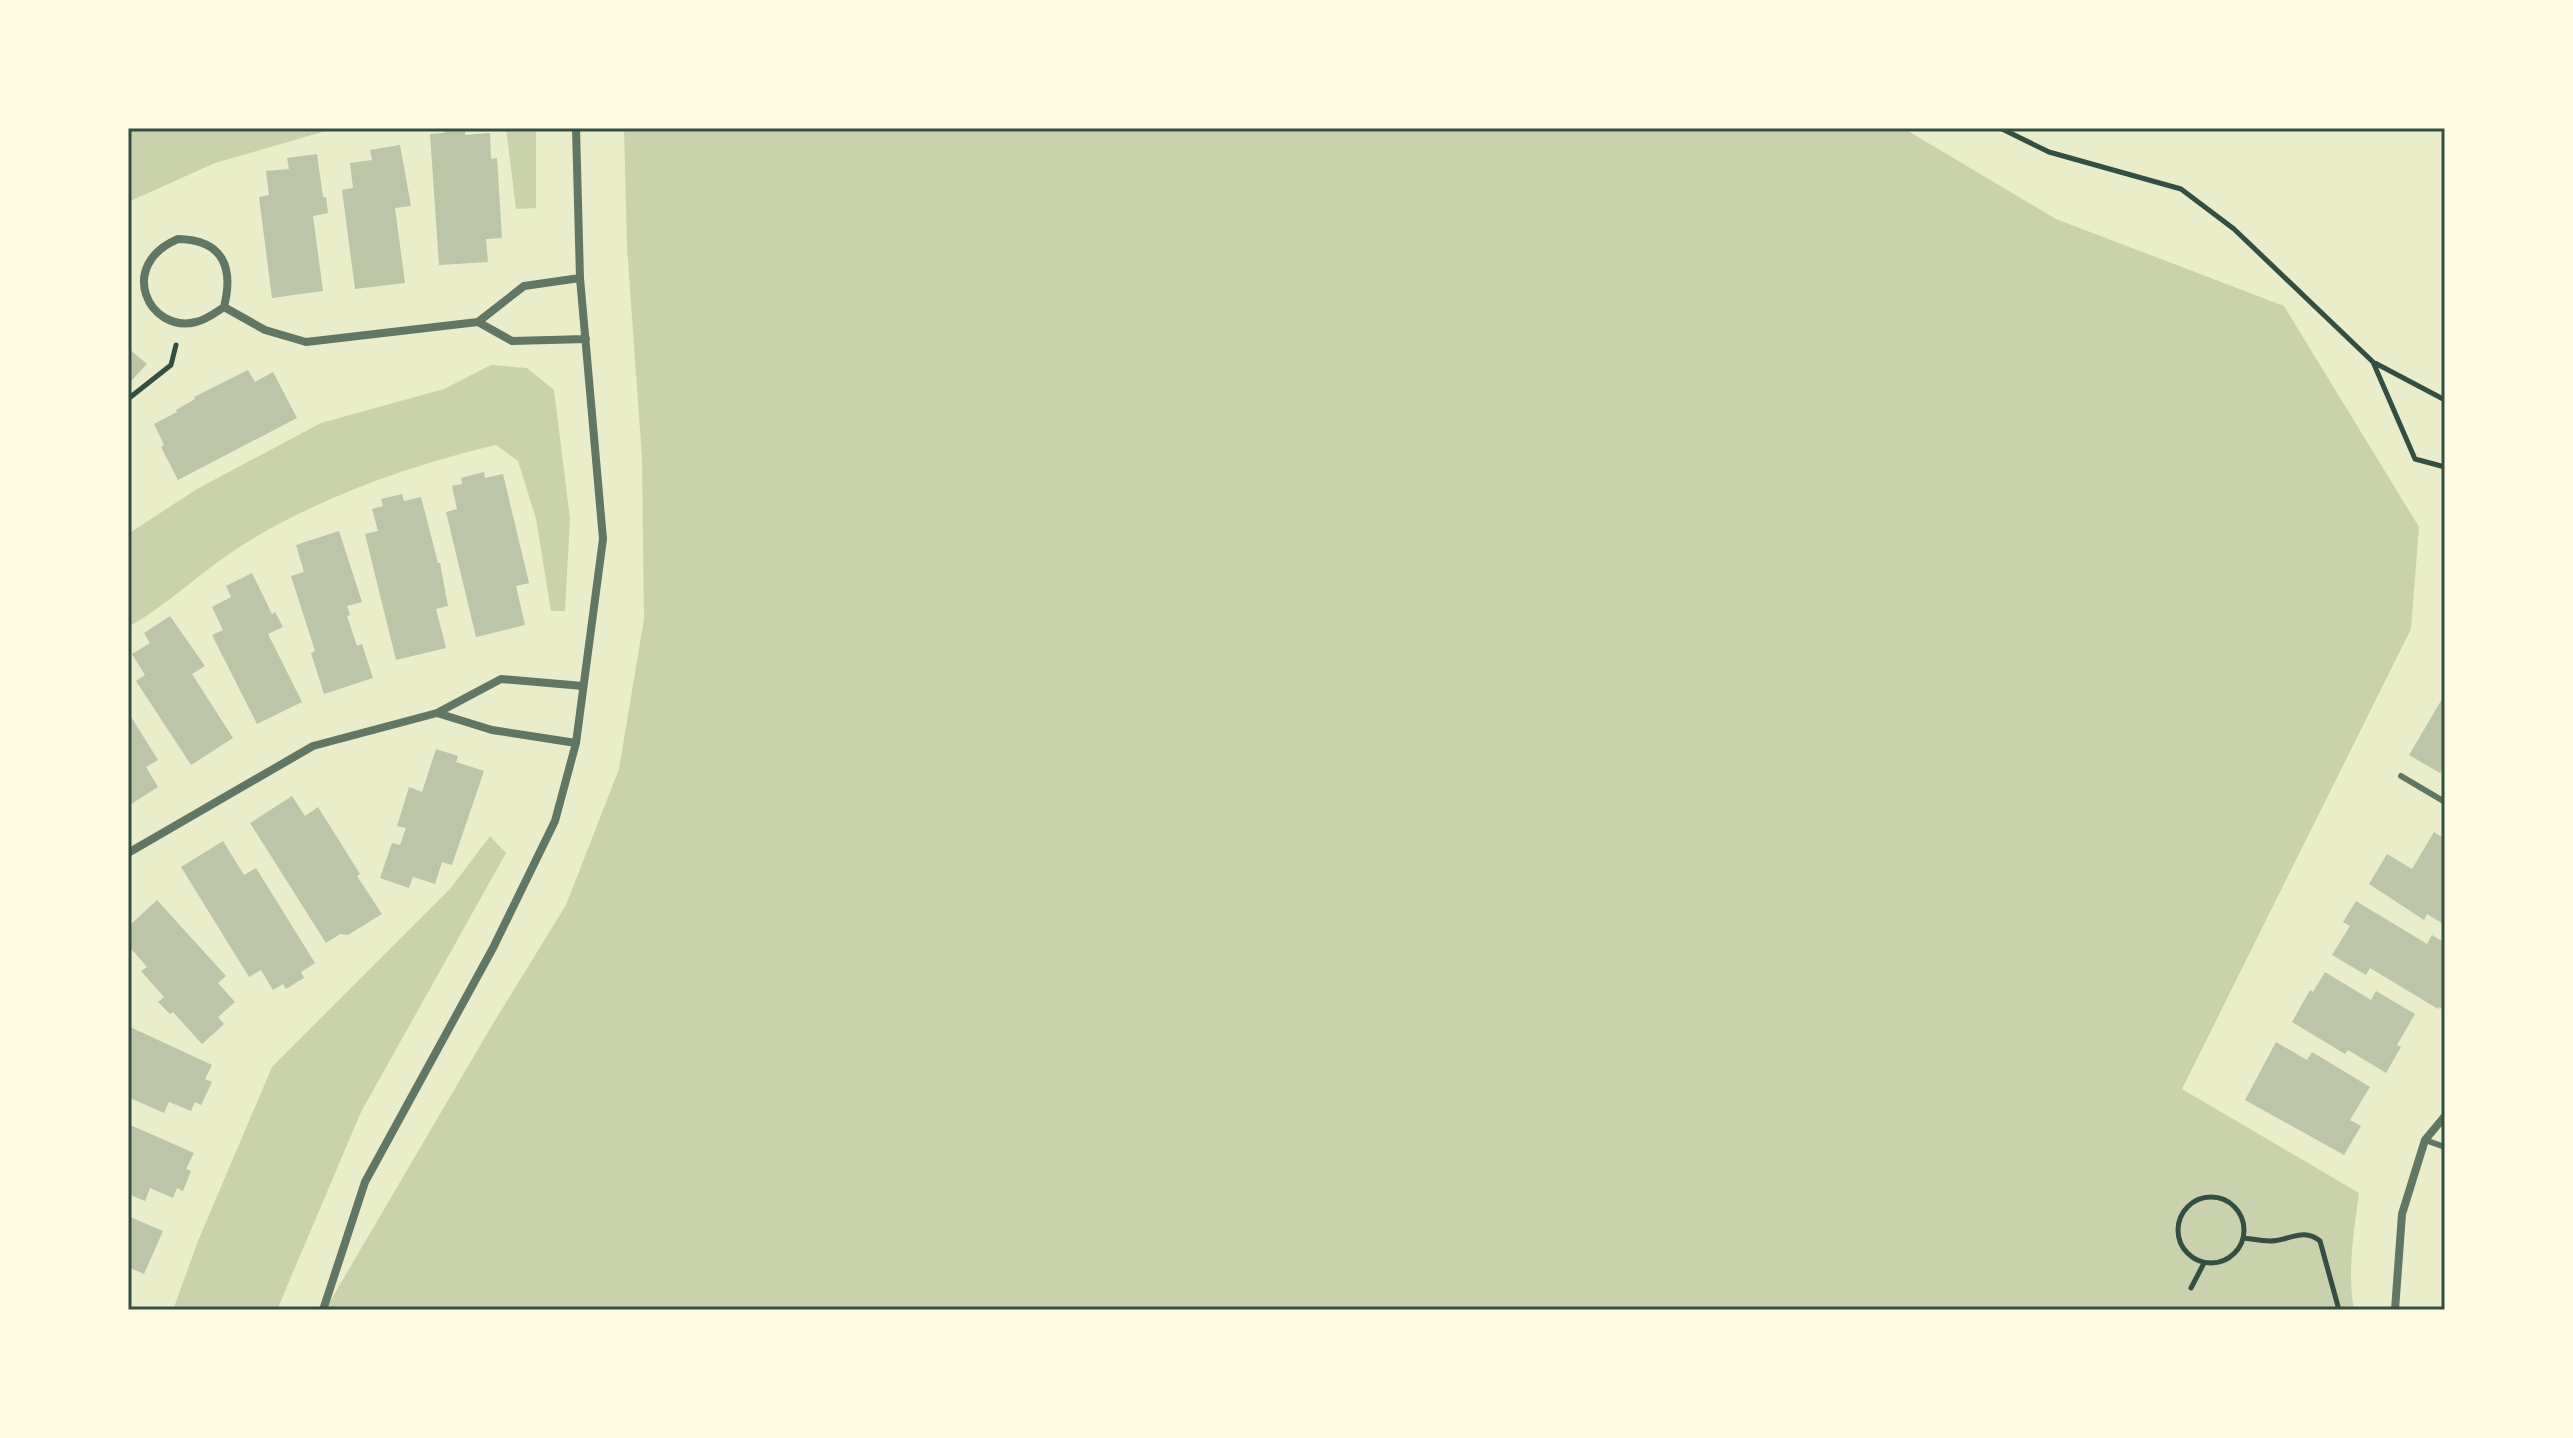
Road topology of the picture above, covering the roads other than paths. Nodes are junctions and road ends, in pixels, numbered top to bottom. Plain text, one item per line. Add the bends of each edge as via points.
1 (576, 128) edge
2 (580, 278) junction
3 (224, 307) junction
4 (478, 322) junction
5 (586, 339) junction
6 (583, 686) junction
7 (437, 713) junction
8 (576, 743) junction
9 (2401, 776) dead end
10 (2445, 802) edge
11 (128, 853) edge
12 (2445, 1116) edge
13 (2425, 1140) junction
14 (2445, 1147) edge
15 (323, 1310) edge
16 (2395, 1310) edge

1 - 2 street
2 - 4 street via 524,286
2 - 5 street
3 - 3 street via 228,273 210,246 178,239 150,258 144,289 162,316 194,323
3 - 4 street via 265,330 306,342
4 - 5 street via 512,341
5 - 6 street via 603,539
6 - 7 street via 501,679
6 - 8 street
7 - 8 street via 492,730
7 - 11 street via 313,746
8 - 15 street via 555,821 493,948 365,1182
9 - 10 lane
12 - 13 street
13 - 14 lane
13 - 16 street via 2402,1214

